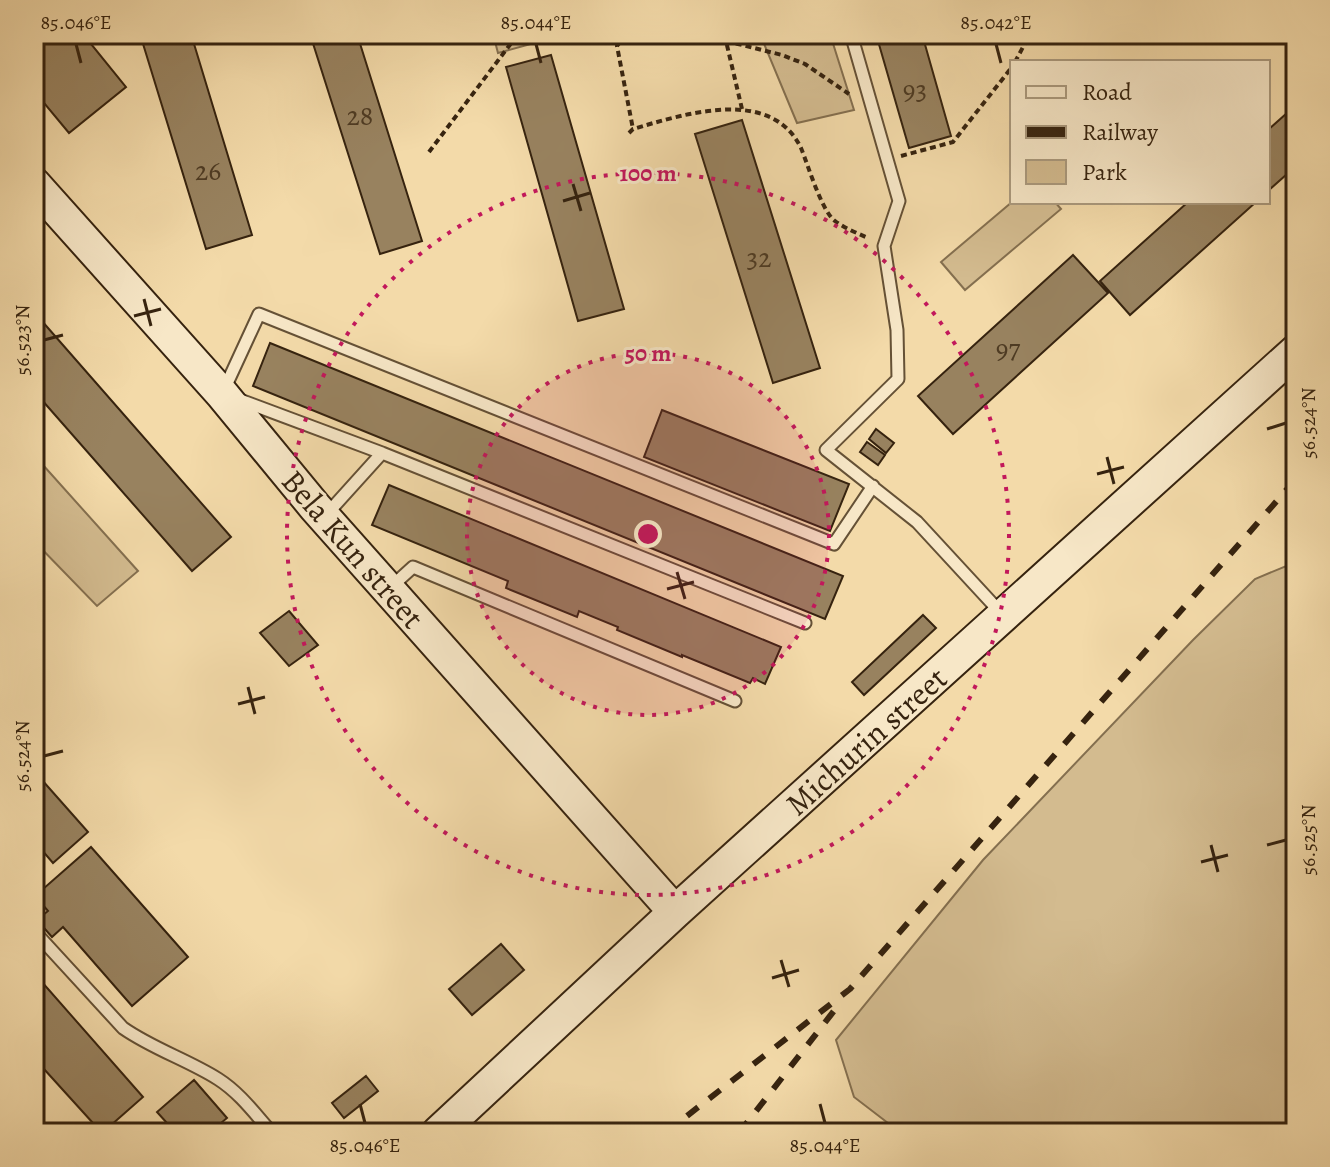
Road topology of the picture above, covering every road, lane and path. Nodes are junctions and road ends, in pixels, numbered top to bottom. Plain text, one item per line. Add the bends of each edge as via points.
1 (518, 34) edge
2 (626, 34) edge
3 (692, 34) edge
4 (732, 34) edge
5 (851, 34) edge
6 (1030, 34) edge
7 (726, 41) junction
8 (1015, 60) edge
9 (1010, 68) edge
10 (742, 109) junction
11 (874, 114) junction
12 (429, 152) dead end
13 (887, 160) junction
14 (34, 184) edge
15 (884, 246) junction
16 (1296, 351) edge
17 (222, 394) junction
18 (382, 453) junction
19 (873, 486) junction
20 (324, 517) junction
21 (388, 590) junction
22 (1004, 617) junction
23 (805, 623) dead end
24 (735, 701) dead end
25 (675, 912) junction
26 (34, 931) edge
27 (272, 1133) edge
28 (438, 1133) edge

1 - 12 path
2 - 10 path via 617,46 631,131 691,112
3 - 7 path
4 - 7 path
5 - 11 lane
6 - 8 path
7 - 10 path
7 - 11 path via 805,64
9 - 13 path via 953,142
10 - 15 path via 786,125 832,220
11 - 13 lane
13 - 15 lane via 899,201
14 - 17 main road, Bela Kun street
15 - 19 lane via 897,330 898,379 826,450
16 - 22 main road, Michurin street
17 - 18 lane
17 - 19 lane via 259,314 834,544
17 - 20 main road, Bela Kun street
18 - 20 lane
18 - 23 lane
19 - 22 lane via 917,522
20 - 21 main road, Bela Kun street
21 - 24 lane via 413,567
21 - 25 main road, Bela Kun street
22 - 25 main road, Michurin street
25 - 28 main road, Michurin street
26 - 27 lane via 123,1028 218,1079

